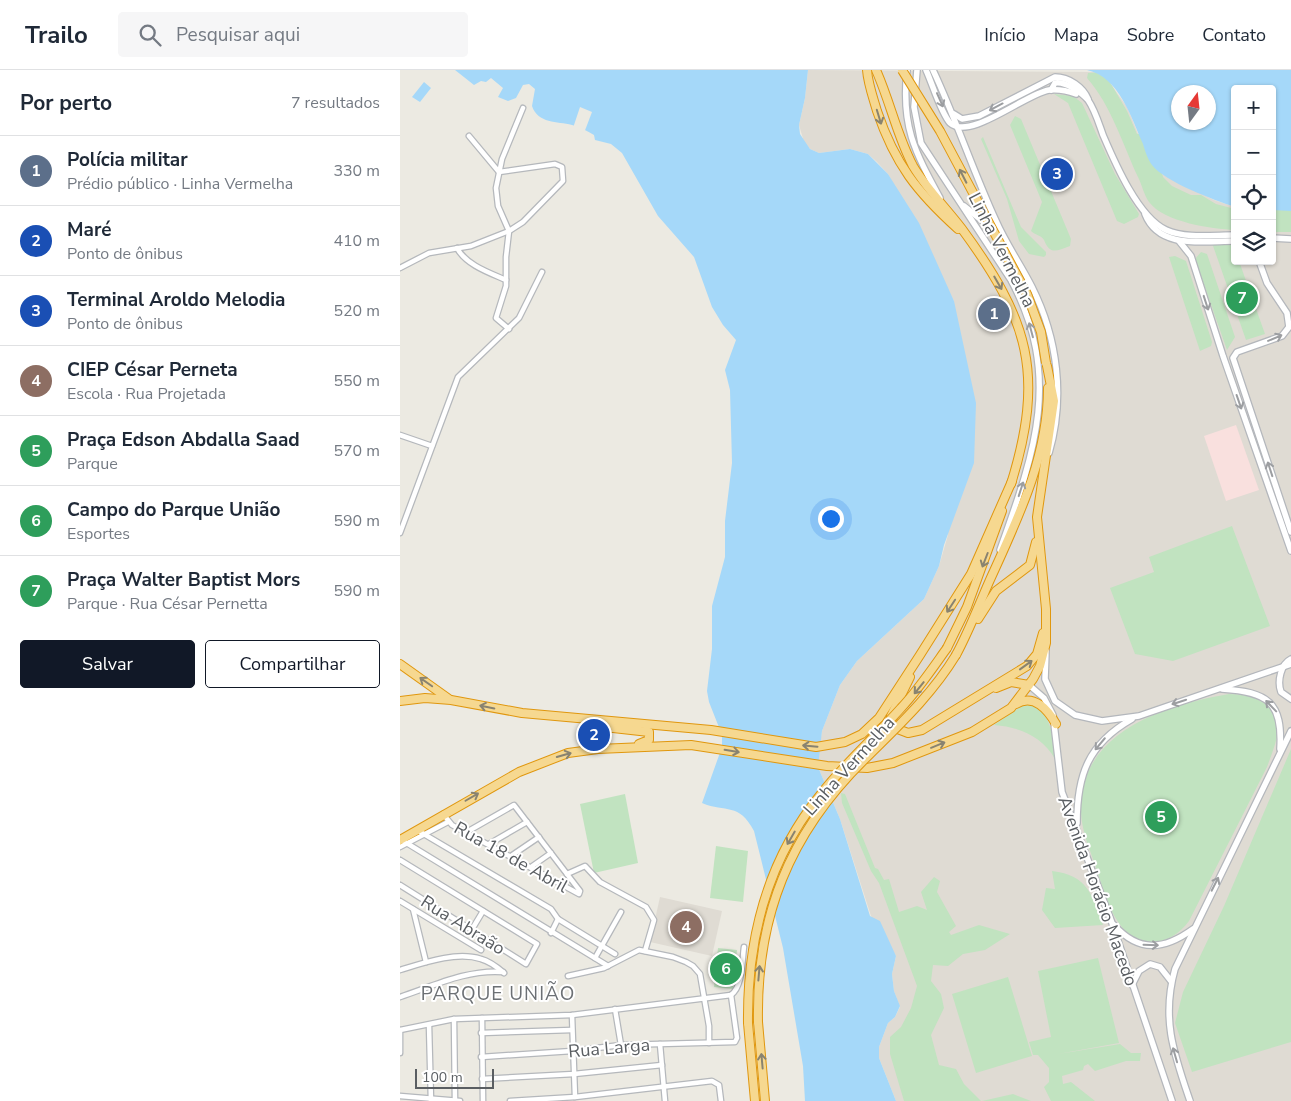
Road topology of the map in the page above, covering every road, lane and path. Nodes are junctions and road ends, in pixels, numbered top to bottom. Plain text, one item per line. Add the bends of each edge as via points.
1 (867, 70) edge
2 (876, 70) edge
3 (902, 70) edge
4 (906, 70) edge
5 (917, 70) edge
6 (926, 70) edge
7 (933, 70) edge
8 (1088, 101) junction
9 (523, 108) dead end
10 (953, 113) junction
11 (958, 126) junction
12 (970, 128) junction
13 (469, 136) dead end
14 (968, 151) junction
15 (499, 172) junction
16 (956, 198) junction
17 (942, 202) junction
18 (1143, 210) junction
19 (509, 231) junction
20 (1231, 235) edge
21 (1276, 238) edge
22 (1291, 239) edge
23 (1231, 240) edge
24 (1179, 241) junction
25 (972, 242) junction
26 (1010, 247) junction
27 (457, 248) junction
28 (1261, 265) edge
29 (400, 268) edge
30 (542, 272) dead end
31 (506, 280) junction
32 (509, 329) junction
33 (1047, 365) junction
34 (400, 434) edge
35 (432, 446) junction
36 (1044, 472) junction
37 (1012, 481) junction
38 (1038, 517) junction
39 (1291, 532) edge
40 (400, 533) edge
41 (1291, 551) edge
42 (988, 585) junction
43 (1046, 617) junction
44 (967, 636) junction
45 (1046, 643) junction
46 (920, 655) junction
47 (1291, 658) edge
48 (400, 664) edge
49 (1291, 664) edge
50 (1283, 666) junction
51 (1029, 685) junction
52 (1220, 689) junction
53 (1291, 699) edge
54 (451, 700) junction
55 (970, 700) junction
56 (400, 701) edge
57 (1011, 708) junction
58 (1139, 716) junction
59 (562, 718) junction
60 (1056, 724) junction
61 (1291, 731) edge
62 (620, 748) junction
63 (1280, 752) junction
64 (443, 814) junction
65 (448, 822) junction
66 (527, 822) junction
67 (1077, 828) junction
68 (420, 832) junction
69 (465, 833) junction
70 (539, 838) junction
71 (403, 841) edge
72 (489, 844) junction
73 (400, 847) edge
74 (551, 853) junction
75 (511, 856) junction
76 (401, 863) edge
77 (531, 867) junction
78 (567, 874) junction
79 (400, 885) edge
80 (400, 901) edge
81 (413, 909) junction
82 (483, 912) junction
83 (621, 912) dead end
84 (558, 919) junction
85 (1112, 923) junction
86 (1194, 928) junction
87 (471, 931) junction
88 (551, 933) junction
89 (602, 946) junction
90 (744, 947) dead end
91 (481, 950) dead end
92 (645, 951) junction
93 (615, 954) dead end
94 (595, 958) junction
95 (426, 962) junction
96 (608, 966) junction
97 (400, 970) edge
98 (568, 976) dead end
99 (1171, 981) junction
100 (1132, 986) junction
101 (731, 995) junction
102 (400, 997) edge
103 (703, 999) junction
104 (615, 1009) junction
105 (572, 1015) junction
106 (482, 1018) junction
107 (454, 1019) junction
108 (429, 1025) junction
109 (400, 1030) edge
110 (572, 1030) junction
111 (482, 1033) junction
112 (709, 1043) junction
113 (660, 1044) junction
114 (621, 1045) junction
115 (572, 1051) junction
116 (400, 1053) edge
117 (481, 1057) junction
118 (662, 1065) junction
119 (574, 1074) junction
120 (482, 1079) junction
121 (664, 1086) junction
122 (400, 1096) edge
123 (575, 1097) junction
124 (431, 1100) edge
125 (456, 1101) edge
126 (460, 1101) edge
127 (483, 1101) edge
128 (510, 1101) edge
129 (665, 1101) edge
130 (721, 1101) edge
131 (755, 1101) edge
132 (765, 1101) edge
133 (1172, 1101) edge
134 (1190, 1101) edge

1 -> 25 highway via 885,136 901,167 930,202
2 - 17 highway, Linha Vermelha via 913,166
33 -> 3 highway, Linha Vermelha, bridge via 1041,332 1027,294 940,130
4 - 17 street, bridge via 905,110 913,148
5 - 16 street, bridge via 914,107 921,143
6 -> 11 street via 948,118
7 - 10 street
8 -> 10 street via 1085,92 1069,80 1055,76 979,116 967,119
8 - 12 street via 1078,92 1055,83 1052,90
8 - 18 street via 1118,167
9 - 15 street
10 - 11 street
11 - 12 street
11 - 14 street
12 - 14 street
13 - 15 street
14 - 26 street
15 - 19 street via 496,200
15 - 19 street via 555,164 564,172 561,184 523,222
16 - 26 street
42 -> 16 street, Linha Vermelha via 1036,436 1040,408 1039,370 1031,328 1020,297
17 - 25 highway, Linha Vermelha
18 - 20 street via 1159,226 1177,234
18 - 24 street via 1155,230
19 - 27 street
19 - 31 street
21 - 22 street
23 - 24 street
24 -> 41 street via 1191,256
25 -> 37 highway, Linha Vermelha via 1007,298 1025,350 1028,407
26 - 36 street via 1040,304 1056,365 1058,419
27 - 29 street via 430,253
27 - 31 street via 476,266
39 -> 28 street via 1233,356 1282,336 1289,328 1288,313 1267,282
30 - 32 street via 524,312
31 - 32 street via 496,318
32 - 35 street via 458,377
33 - 36 highway via 1054,401
33 - 42 highway, Linha Vermelha via 1046,418 1036,469
34 - 35 street
35 - 40 street
36 - 38 highway
37 -> 46 highway, Linha Vermelha via 971,574
37 -> 131 highway, Linha Vermelha, bridge via 967,607 947,648 907,702 822,792 788,842 770,881 750,959 748,1023
38 - 43 highway
38 - 44 highway via 1030,565 996,591
42 - 44 highway, Linha Vermelha
43 - 45 highway
55 -> 43 highway via 1031,663 1040,649
132 -> 44 highway, Linha Vermelha, bridge via 758,1022 758,977 768,918 778,885 796,847 838,788 920,705
45 - 51 highway via 1040,666
45 - 58 street via 1045,679 1051,695 1060,706 1075,715 1102,722
46 - 55 highway via 892,712 891,722 895,728 915,733
46 -> 59 highway via 879,718 857,736 835,745 816,747 711,730
47 - 50 street
54 -> 48 highway
49 - 50 street
50 - 52 street
50 - 53 street via 1279,689
51 - 55 highway via 1007,683
51 - 57 highway
51 - 60 street, Avenida Horácio Macedo via 1048,704
52 -> 58 street
63 -> 52 street via 1281,720 1272,706 1248,692
54 - 56 highway via 425,698
59 -> 54 highway
57 - 60 highway via 1023,701 1033,702 1045,709
62 -> 57 highway via 683,744 827,766 867,768 893,763 972,732
58 -> 67 street via 1109,734 1088,762 1078,796
59 - 62 highway via 577,724 650,734 647,742
60 - 67 street, Avenida Horácio Macedo via 1062,792
61 - 63 street
64 -> 62 highway via 543,761 582,750
86 -> 63 street
64 - 65 street, Rua 18 de Abril
64 - 68 highway
65 - 68 street
65 - 69 street, Rua 18 de Abril
66 - 69 street via 514,805
66 - 70 street
66 - 72 street
67 - 85 street, Avenida Horácio Macedo
68 - 71 highway
68 - 84 street via 551,909
69 - 72 street, Rua 18 de Abril
70 - 74 street
70 - 75 street
71 - 73 street
71 - 88 street
72 - 75 street, Rua 18 de Abril
74 - 77 street
74 - 78 street
75 - 77 street, Rua 18 de Abril
76 - 82 street
77 - 78 street, Rua 18 de Abril via 578,894 580,891
78 - 92 street via 585,866 600,882 646,907 654,920
79 - 87 street, Rua Abraão
80 - 81 street
81 - 91 street
81 - 95 street
82 - 87 street
82 - 87 street, Rua Abraão via 537,944 526,964
83 - 89 street
84 - 88 street
84 - 89 street
85 -> 86 street via 1128,938 1148,946 1168,944
85 - 100 street, Avenida Horácio Macedo
86 - 99 street
88 - 94 street
89 - 93 street
89 - 94 street
90 - 101 street via 740,979
92 - 96 street via 633,951
92 - 103 street via 673,956 693,966 700,974
94 - 96 street
95 - 97 street
95 - 102 street via 474,957 504,972 467,975
96 - 98 street
99 - 100 street via 1163,969 1150,964 1138,971
134 -> 99 street via 1169,1033
100 - 133 street, Avenida Horácio Macedo
101 - 103 street
101 - 112 street, Rua Larga via 736,1042
103 - 104 street
103 - 112 street
104 - 105 street
104 - 114 street
105 - 106 street
105 - 110 street
106 - 107 street
106 - 111 street
107 - 108 street
107 - 125 street
108 - 109 street
108 - 124 street
109 - 116 street
110 - 111 street
110 - 115 street
111 - 117 street
112 - 113 street, Rua Larga
113 - 114 street, Rua Larga
113 - 118 street
114 - 115 street, Rua Larga
115 - 117 street, Rua Larga
115 - 119 street
117 - 120 street
118 - 119 street
118 - 121 street
119 - 120 street
119 - 123 street
120 - 127 street
121 - 123 street
121 - 129 street
121 - 130 street via 717,1083
122 - 124 street
123 - 128 street
124 - 125 street
125 - 126 street

